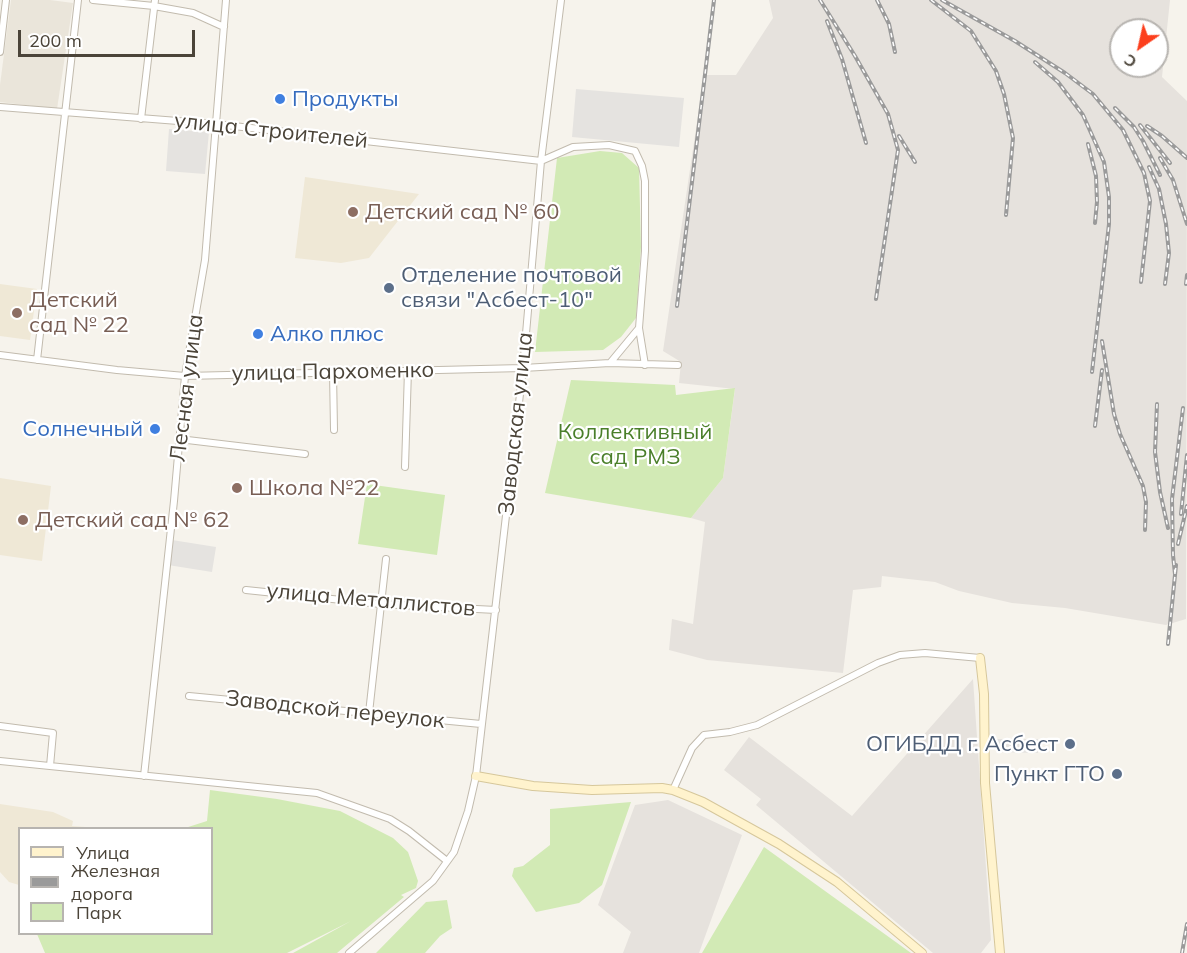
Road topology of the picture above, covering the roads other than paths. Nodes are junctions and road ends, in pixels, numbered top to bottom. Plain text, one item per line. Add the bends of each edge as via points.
1 (6, 0) edge
2 (78, 0) edge
3 (93, 0) edge
4 (226, 0) edge
5 (561, 0) edge
6 (155, 3) edge
7 (224, 27) junction
8 (0, 52) edge
9 (0, 107) edge
10 (65, 111) junction
11 (141, 119) junction
12 (216, 124) junction
13 (541, 161) junction
14 (639, 328) junction
15 (0, 355) edge
16 (37, 360) junction
17 (610, 363) junction
18 (645, 365) junction
19 (678, 365) dead end
20 (523, 368) junction
21 (408, 370) junction
22 (333, 372) junction
23 (185, 376) junction
24 (334, 430) dead end
25 (179, 439) junction
26 (305, 454) dead end
27 (405, 467) dead end
28 (386, 560) dead end
29 (246, 590) dead end
30 (380, 604) junction
31 (496, 610) junction
32 (980, 658) joint
33 (189, 696) dead end
34 (369, 713) junction
35 (481, 724) junction
36 (0, 726) edge
37 (0, 761) edge
38 (50, 766) junction
39 (144, 776) junction
40 (476, 776) junction
41 (673, 790) junction
42 (447, 861) junction
43 (349, 953) edge
44 (922, 953) edge
45 (1000, 953) edge

1 - 8 street
2 - 10 street
3 - 6 street
4 - 7 street, Лесная улица
5 - 13 street, Заводская улица
6 - 7 street via 193,13
6 - 11 street
7 - 12 street, Лесная улица
9 - 10 street, улица Строителей
10 - 11 street, улица Строителей
10 - 16 street
11 - 12 street, улица Строителей
12 - 13 street, улица Строителей
12 - 23 street, Лесная улица via 205,260
13 - 14 street via 573,147 609,145 635,151 645,181
13 - 20 street, Заводская улица
14 - 17 street
14 - 18 street
15 - 16 street, улица Пархоменко
16 - 23 street, улица Пархоменко
17 - 18 street, улица Пархоменко
17 - 20 street, улица Пархоменко
18 - 19 street, улица Пархоменко
20 - 21 street, улица Пархоменко
20 - 31 street, Заводская улица
21 - 22 street, улица Пархоменко
21 - 27 street
22 - 23 street, улица Пархоменко
22 - 24 street
23 - 25 street, Лесная улица
25 - 26 street
25 - 39 street, Лесная улица
28 - 30 street
29 - 30 street, улица Металлистов
30 - 31 street, улица Металлистов
30 - 34 street
31 - 35 street, Заводская улица
32 - 41 street via 900,655 757,725 704,735 692,748
32 - 45 street via 985,783
33 - 34 street, Заводской переулок
34 - 35 street, Заводской переулок
35 - 40 street, Заводская улица
36 - 38 street via 53,733
37 - 38 street
38 - 39 street
39 - 42 street via 317,792 390,819
40 - 41 street via 533,786
40 - 42 street, Заводская улица via 462,829
41 - 44 street via 703,802 818,869
42 - 43 street, Заводская улица via 433,881

